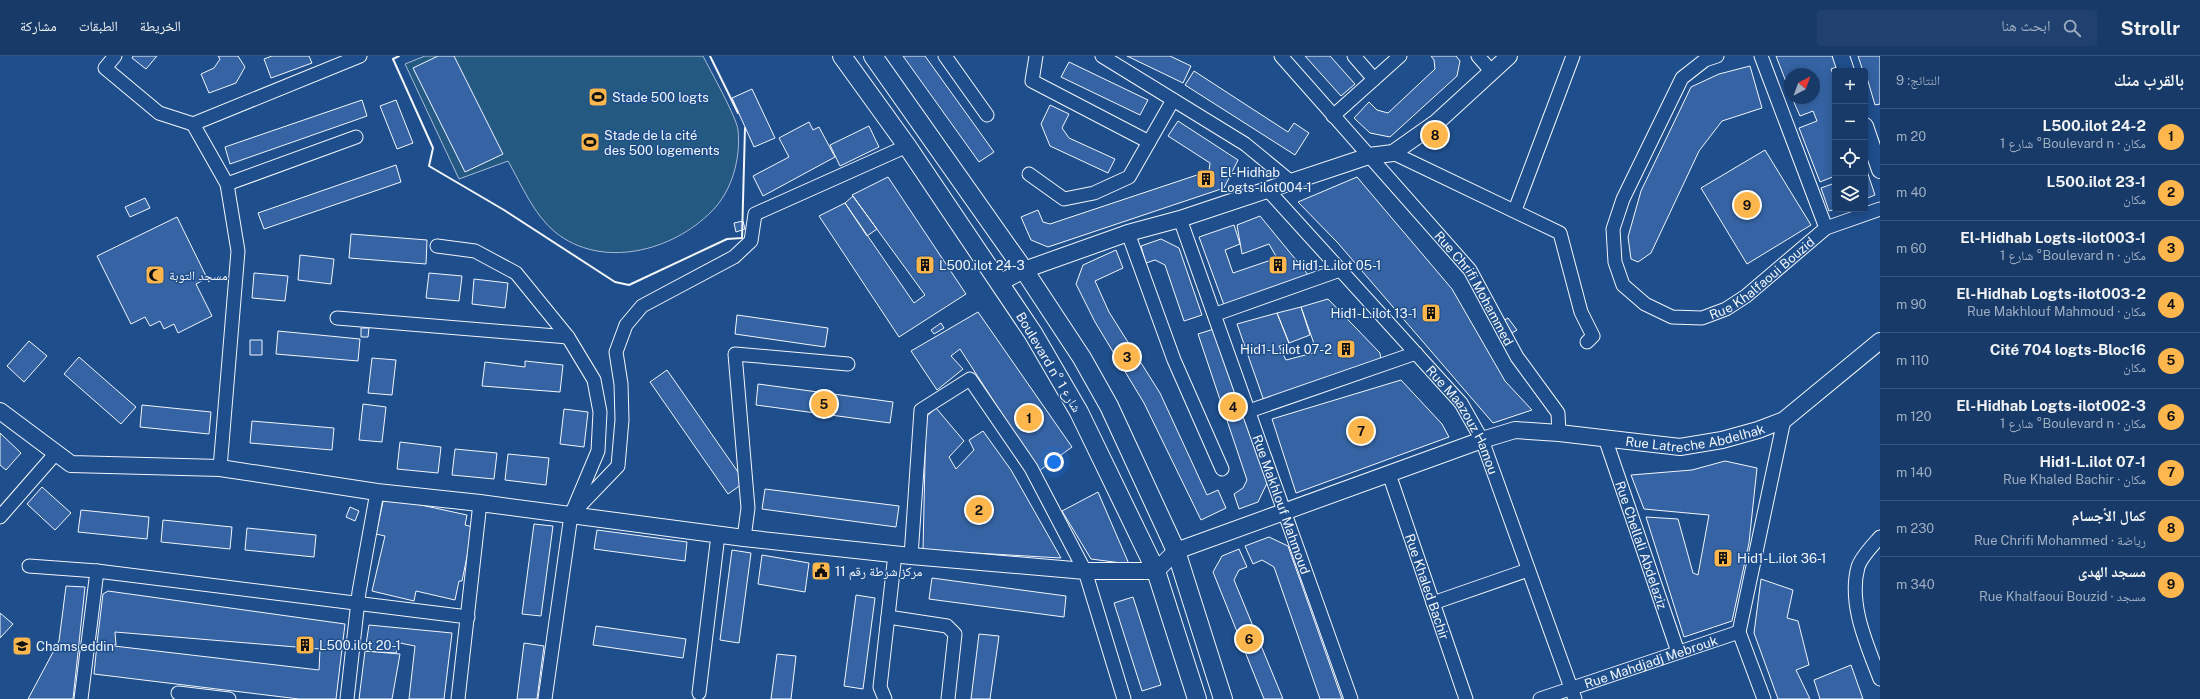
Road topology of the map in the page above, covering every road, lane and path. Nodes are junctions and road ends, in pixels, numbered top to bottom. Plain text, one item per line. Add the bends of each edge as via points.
1 (115, 56) edge
2 (360, 56) edge
3 (842, 56) edge
4 (874, 56) edge
5 (945, 56) edge
6 (1036, 56) edge
7 (1102, 56) edge
8 (1281, 56) edge
9 (1354, 56) edge
10 (1400, 56) edge
11 (1478, 56) edge
12 (1509, 56) edge
13 (1573, 56) edge
14 (1717, 56) edge
15 (1762, 56) edge
16 (1841, 56) edge
17 (1845, 68) edge
18 (1492, 72) junction
19 (1374, 78) junction
20 (1173, 100) junction
21 (986, 115) dead end
22 (1333, 116) junction
23 (193, 124) junction
24 (1868, 132) edge
25 (356, 137) dead end
26 (1149, 142) junction
27 (907, 146) junction
28 (1877, 152) edge
29 (1393, 153) junction
30 (1368, 156) junction
31 (1880, 170) edge
32 (1029, 174) dead end
33 (1290, 181) junction
34 (227, 184) junction
35 (1267, 189) junction
36 (1880, 209) edge
37 (1515, 210) junction
38 (1180, 219) junction
39 (1826, 228) junction
40 (1128, 233) junction
41 (438, 246) dead end
42 (1024, 270) junction
43 (1340, 270) junction
44 (999, 283) junction
45 (1216, 314) junction
46 (337, 318) dead end
47 (568, 337) junction
48 (1880, 341) edge
49 (1587, 342) dead end
50 (1416, 353) junction
51 (848, 364) dead end
52 (0, 411) edge
53 (1249, 411) junction
54 (1784, 420) junction
55 (1559, 433) junction
56 (1604, 438) junction
57 (1482, 440) junction
58 (56, 453) junction
59 (220, 468) junction
60 (1222, 469) dead end
61 (1389, 474) junction
62 (377, 492) junction
63 (480, 503) junction
64 (1285, 511) junction
65 (571, 515) junction
66 (0, 517) edge
67 (718, 535) junction
68 (1880, 537) edge
69 (744, 538) junction
70 (1176, 551) junction
71 (895, 554) junction
72 (911, 556) junction
73 (30, 566) dead end
74 (1528, 570) junction
75 (98, 571) junction
76 (1085, 571) junction
77 (1156, 571) junction
78 (358, 603) junction
79 (1433, 603) junction
80 (468, 617) junction
81 (888, 617) junction
82 (1739, 632) junction
83 (1678, 652) junction
84 (1880, 679) edge
85 (178, 693) dead end
86 (699, 693) dead end
87 (1574, 693) edge
88 (81, 699) edge
89 (229, 699) edge
90 (347, 699) edge
91 (458, 699) edge
92 (545, 699) edge
93 (885, 699) edge
94 (948, 699) edge
95 (1124, 699) edge
96 (1198, 699) edge
97 (1223, 699) edge
98 (1351, 699) edge
99 (1466, 699) edge
100 (1540, 699) edge
101 (1764, 699) edge

1 - 23 street via 105,68 159,113
2 - 23 street
3 - 27 main road, Boulevard n° شارع 1
4 - 42 main road, Boulevard n° شارع 1
5 - 21 street
6 - 26 street via 1032,81
7 - 20 street
8 - 22 street, Rue Chrifi Mohammed
9 - 19 street
10 - 19 street
11 - 18 street
12 - 18 street
13 - 37 street
14 - 39 street, Rue Khalfaoui Bouzid via 1705,60 1682,78 1623,200 1613,230 1615,262 1623,285 1645,304 1672,317 1702,318 1746,296
15 - 39 street
16 - 17 street
18 - 29 street via 1437,122
19 - 22 street
20 - 26 street
20 - 33 street via 1245,144
22 - 30 street, Rue Chrifi Mohammed
23 - 34 street
24 - 28 street
25 - 34 street
26 - 32 street via 1129,177 1094,193 1064,199
27 - 44 main road, Boulevard n° شارع 1
27 - 65 street via 755,214 751,241 734,257 642,306 626,324 616,352 621,384 622,420 618,466
28 - 31 street
29 - 30 street
29 - 37 street
30 - 33 street
30 - 55 street, Rue Chrifi Mohammed via 1470,270 1517,357 1558,413
33 - 35 street
34 - 59 street via 238,251
35 - 38 street
35 - 43 street, Rue Maazouz Hamou
36 - 39 street, Rue Khalfaoui Bouzid
37 - 49 street via 1560,233 1581,312 1593,336
38 - 40 street
38 - 45 street, Rue Makhlouf Mahmoud
40 - 42 street
40 - 60 street via 1174,360
41 - 47 street via 475,251 516,273
42 - 44 street
42 - 70 main road, Boulevard n° شارع 1 via 1082,358 1109,406
43 - 45 street
43 - 50 street, Rue Maazouz Hamou
44 - 77 main road, Boulevard n° شارع 1 via 1041,345 1079,412
45 - 53 street, Rue Makhlouf Mahmoud
46 - 47 street
47 - 65 street via 594,380 600,412 598,451
48 - 54 street, Rue Latreche Abdelhak
50 - 53 street
50 - 57 street, Rue Maazouz Hamou via 1461,403
51 - 69 street via 735,354 748,508
52 - 58 street
53 - 64 street, Rue Makhlouf Mahmoud
54 - 56 street, Rue Latreche Abdelhak via 1722,440 1680,447
54 - 82 street
55 - 56 street, Rue Latreche Abdelhak
55 - 57 street, Rue Latreche Abdelhak via 1515,430
56 - 83 street, Rue Chellali Abdelaziz
57 - 61 street, Rue Latreche Abdelhak
57 - 74 street, Rue Maazouz Hamou
58 - 59 street via 71,464
58 - 66 street
59 - 62 street
61 - 64 street, Rue Latreche Abdelhak
61 - 79 street, Rue Khaled Bachir
62 - 63 street
62 - 78 street
63 - 65 street
63 - 80 street
64 - 70 street, Rue Latreche Abdelhak
64 - 98 street, Rue Makhlouf Mahmoud
65 - 67 street
65 - 92 street
67 - 69 street
67 - 86 street
68 - 84 street via 1858,566 1856,596 1865,641
69 - 71 street
70 - 77 street
70 - 97 main road, Boulevard n° شارع 1
71 - 72 street
71 - 81 street
72 - 76 street
72 - 76 street via 921,410 970,379 1031,468
73 - 75 street
74 - 79 street
74 - 87 street, Rue Maazouz Hamou
75 - 78 street
75 - 88 street
76 - 77 street
76 - 95 street
77 - 96 main road, Boulevard n° شارع 1
78 - 80 street
78 - 90 street
79 - 99 street, Rue Khaled Bachir
80 - 91 street
81 - 93 street via 880,687
81 - 94 street via 947,626 955,634
82 - 83 street, Rue Mahdjadj Mebrouk
82 - 101 street
83 - 87 street, Rue Mahdjadj Mebrouk
85 - 89 street
87 - 100 street, Rue Mahdjadj Mebrouk

